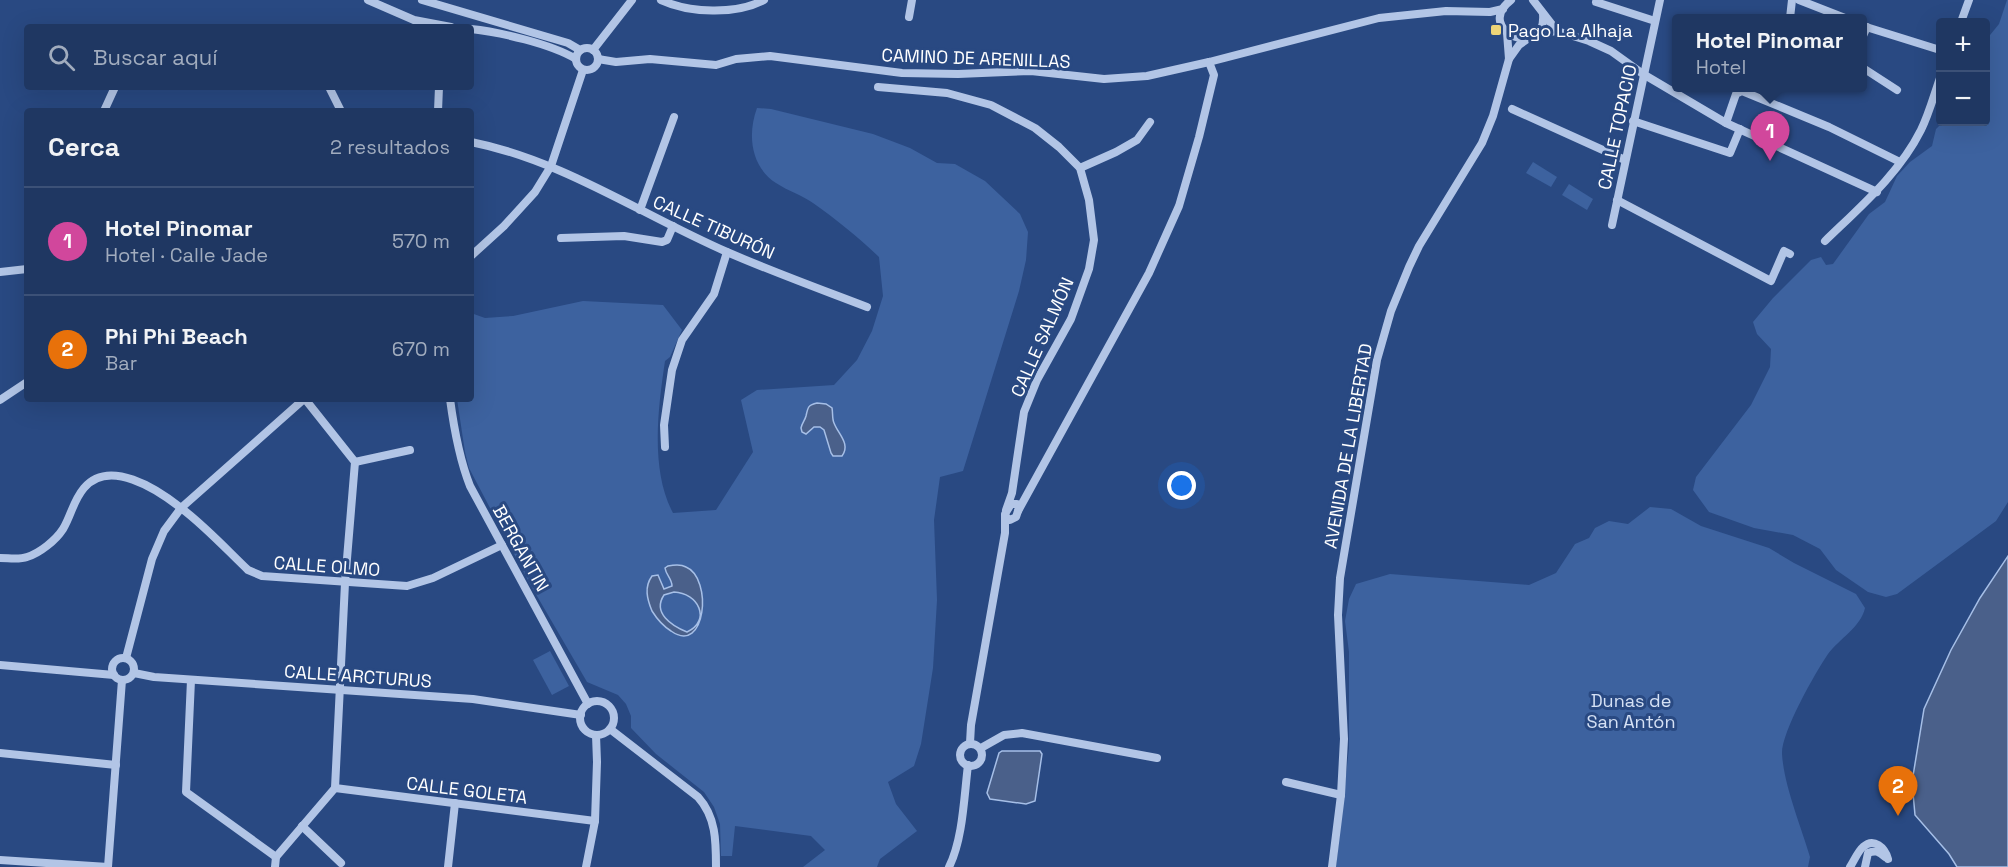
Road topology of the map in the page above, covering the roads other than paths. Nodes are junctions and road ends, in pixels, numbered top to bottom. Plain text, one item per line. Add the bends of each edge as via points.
1 (368, 0) edge
2 (422, 0) edge
3 (632, 0) edge
4 (661, 0) edge
5 (764, 0) edge
6 (912, 0) edge
7 (1511, 0) edge
8 (1660, 0) edge
9 (1799, 0) edge
10 (1969, 0) edge
11 (1535, 1) edge
12 (1596, 2) dead end
13 (1502, 13) junction
14 (1543, 14) junction
15 (1835, 14) edge
16 (909, 17) dead end
17 (1962, 18) edge
18 (1655, 21) junction
19 (435, 24) edge
20 (1867, 27) edge
21 (474, 30) edge
22 (1557, 31) junction
23 (1507, 33) junction
24 (1536, 34) junction
25 (1527, 39) junction
26 (1936, 48) edge
27 (580, 50) junction
28 (593, 50) junction
29 (576, 59) junction
30 (598, 59) junction
31 (1509, 59) junction
32 (1209, 62) junction
33 (583, 70) junction
34 (1867, 71) edge
35 (1643, 74) junction
36 (878, 87) dead end
37 (114, 90) edge
38 (330, 90) edge
39 (439, 90) edge
40 (1898, 90) dead end
41 (1672, 91) edge
42 (1936, 91) edge
43 (1673, 92) edge
44 (1739, 92) edge
45 (1744, 92) edge
46 (105, 108) edge
47 (340, 108) edge
48 (438, 108) edge
49 (1512, 109) dead end
50 (674, 117) dead end
51 (1633, 121) junction
52 (1150, 122) dead end
53 (1726, 123) junction
54 (1740, 129) junction
55 (474, 143) edge
56 (1625, 160) junction
57 (1900, 162) junction
58 (551, 166) junction
59 (1080, 168) junction
60 (1877, 192) junction
61 (1617, 200) junction
62 (640, 210) junction
63 (1612, 225) dead end
64 (673, 226) junction
65 (561, 238) dead end
66 (1825, 241) dead end
67 (727, 252) junction
68 (474, 253) edge
69 (1790, 254) dead end
70 (24, 269) edge
71 (0, 273) edge
72 (867, 307) dead end
73 (24, 384) edge
74 (0, 400) edge
75 (301, 402) edge
76 (306, 402) edge
77 (450, 402) edge
78 (665, 447) dead end
79 (410, 450) dead end
80 (355, 462) junction
81 (1012, 493) junction
82 (181, 508) junction
83 (1017, 509) junction
84 (1006, 514) junction
85 (1005, 533) junction
86 (502, 545) junction
87 (0, 558) edge
88 (345, 583) junction
89 (126, 658) junction
90 (0, 665) edge
91 (134, 673) junction
92 (114, 675) junction
93 (122, 680) junction
94 (191, 680) junction
95 (340, 691) junction
96 (588, 704) junction
97 (580, 715) junction
98 (610, 729) junction
99 (596, 735) junction
100 (970, 743) junction
101 (981, 748) junction
102 (0, 753) edge
103 (1157, 758) dead end
104 (116, 765) junction
105 (968, 765) junction
106 (1286, 782) dead end
107 (335, 788) junction
108 (1341, 795) junction
109 (455, 803) junction
110 (595, 821) junction
111 (302, 826) junction
112 (1857, 856) junction
113 (276, 857) junction
114 (0, 860) edge
115 (340, 863) dead end
116 (108, 867) edge
117 (275, 867) edge
118 (448, 867) edge
119 (586, 867) edge
120 (716, 867) edge
121 (949, 867) edge
122 (1332, 867) edge
123 (1850, 867) edge
124 (1857, 867) edge
125 (1864, 867) edge

1 - 19 street via 414,20
2 - 27 street via 568,43
3 - 28 street
4 - 5 street via 692,10 728,9
6 - 16 street
7 - 13 street
8 - 18 street, CALLE TOPACIO
9 - 15 street
10 - 17 street
11 - 14 street
12 - 18 street
13 - 23 street, AVENIDA DE LA LIBERTAD
13 - 32 street, CAMINO DE ARENILLAS via 1446,11 1379,18
14 - 22 street
14 - 24 street
18 - 35 street, CALLE TOPACIO
20 - 26 street
21 - 29 street via 506,35
22 - 24 street
22 - 35 street via 1611,51
23 - 25 street
23 - 31 street, AVENIDA DE LA LIBERTAD
24 - 25 street, AVENIDA DE LA LIBERTAD
25 - 31 street, AVENIDA DE LA LIBERTAD
27 - 28 street
27 - 29 street
28 - 30 street
29 - 33 street
30 - 32 street, CAMINO DE ARENILLAS via 716,65 770,56 902,73 1031,71 1104,79 1147,76
30 - 33 street via 594,69
31 - 108 street, AVENIDA DE LA LIBERTAD via 1482,143 1419,246 1391,311 1377,360 1340,578 1344,739
32 - 83 street via 1214,75 1179,206 1149,273
33 - 58 street
34 - 40 street
35 - 41 street
35 - 51 street, CALLE TOPACIO
36 - 59 street, CALLE SALMÓN via 947,93 991,105 1035,128
37 - 46 street
38 - 47 street
39 - 48 street
42 - 57 street via 1921,130
43 - 53 street
44 - 53 street
45 - 57 street
49 - 56 street
50 - 62 street
51 - 54 street via 1730,153
51 - 56 street, CALLE TOPACIO
52 - 59 street via 1137,140
53 - 54 street
54 - 60 street
55 - 58 street, CALLE TIBURÓN
56 - 61 street, CALLE TOPACIO
57 - 60 street
58 - 62 street, CALLE TIBURÓN
58 - 68 street via 535,192
59 - 81 street, CALLE SALMÓN via 1094,240 1089,269 1071,319 1024,412
60 - 66 street
61 - 63 street, CALLE TOPACIO
61 - 69 street via 1771,281 1784,251
62 - 64 street, CALLE TIBURÓN
64 - 65 street via 662,242 624,236
64 - 67 street, CALLE TIBURÓN
67 - 72 street, CALLE TIBURÓN
67 - 78 street via 714,294 682,340 672,370
70 - 71 street
73 - 74 street
75 - 82 street
76 - 80 street
77 - 86 street, BERGANTIN via 463,468
79 - 80 street
80 - 88 street
81 - 83 street
81 - 84 street, CALLE SALMÓN
82 - 87 street, CALLE OLMO via 134,479 99,477 85,487 63,529 49,544 28,557
82 - 88 street, CALLE OLMO via 248,570 262,576
82 - 89 street via 164,531 152,560
83 - 84 street via 1011,504
83 - 84 street via 1008,520
83 - 85 street
84 - 85 street, CALLE SALMÓN
85 - 100 street
86 - 88 street, CALLE OLMO via 407,586
86 - 96 street, BERGANTIN
88 - 95 street
89 - 91 street via 133,663
89 - 92 street via 113,665
90 - 92 street
91 - 93 street
91 - 94 street, CALLE ARCTURUS
92 - 93 street
93 - 104 street
94 - 95 street, CALLE ARCTURUS
94 - 113 street via 186,792
95 - 97 street, CALLE ARCTURUS via 473,699
95 - 107 street
96 - 97 street
96 - 98 street via 608,705 614,719
97 - 99 street via 586,730
98 - 99 street
98 - 120 street via 705,805 712,819
99 - 110 street
100 - 101 street
100 - 105 street via 960,754
101 - 103 street via 1004,735 1022,733
101 - 105 street via 979,763
102 - 104 street
104 - 116 street
105 - 121 street via 961,823
106 - 108 street
107 - 109 street, CALLE GOLETA
107 - 111 street
108 - 122 street, AVENIDA DE LA LIBERTAD
109 - 110 street, CALLE GOLETA
109 - 118 street
110 - 119 street
111 - 113 street
111 - 115 street
112 - 123 street
112 - 124 street
112 - 125 street via 1870,843 1884,849 1888,859 1874,850 1868,853
113 - 117 street
114 - 116 street

